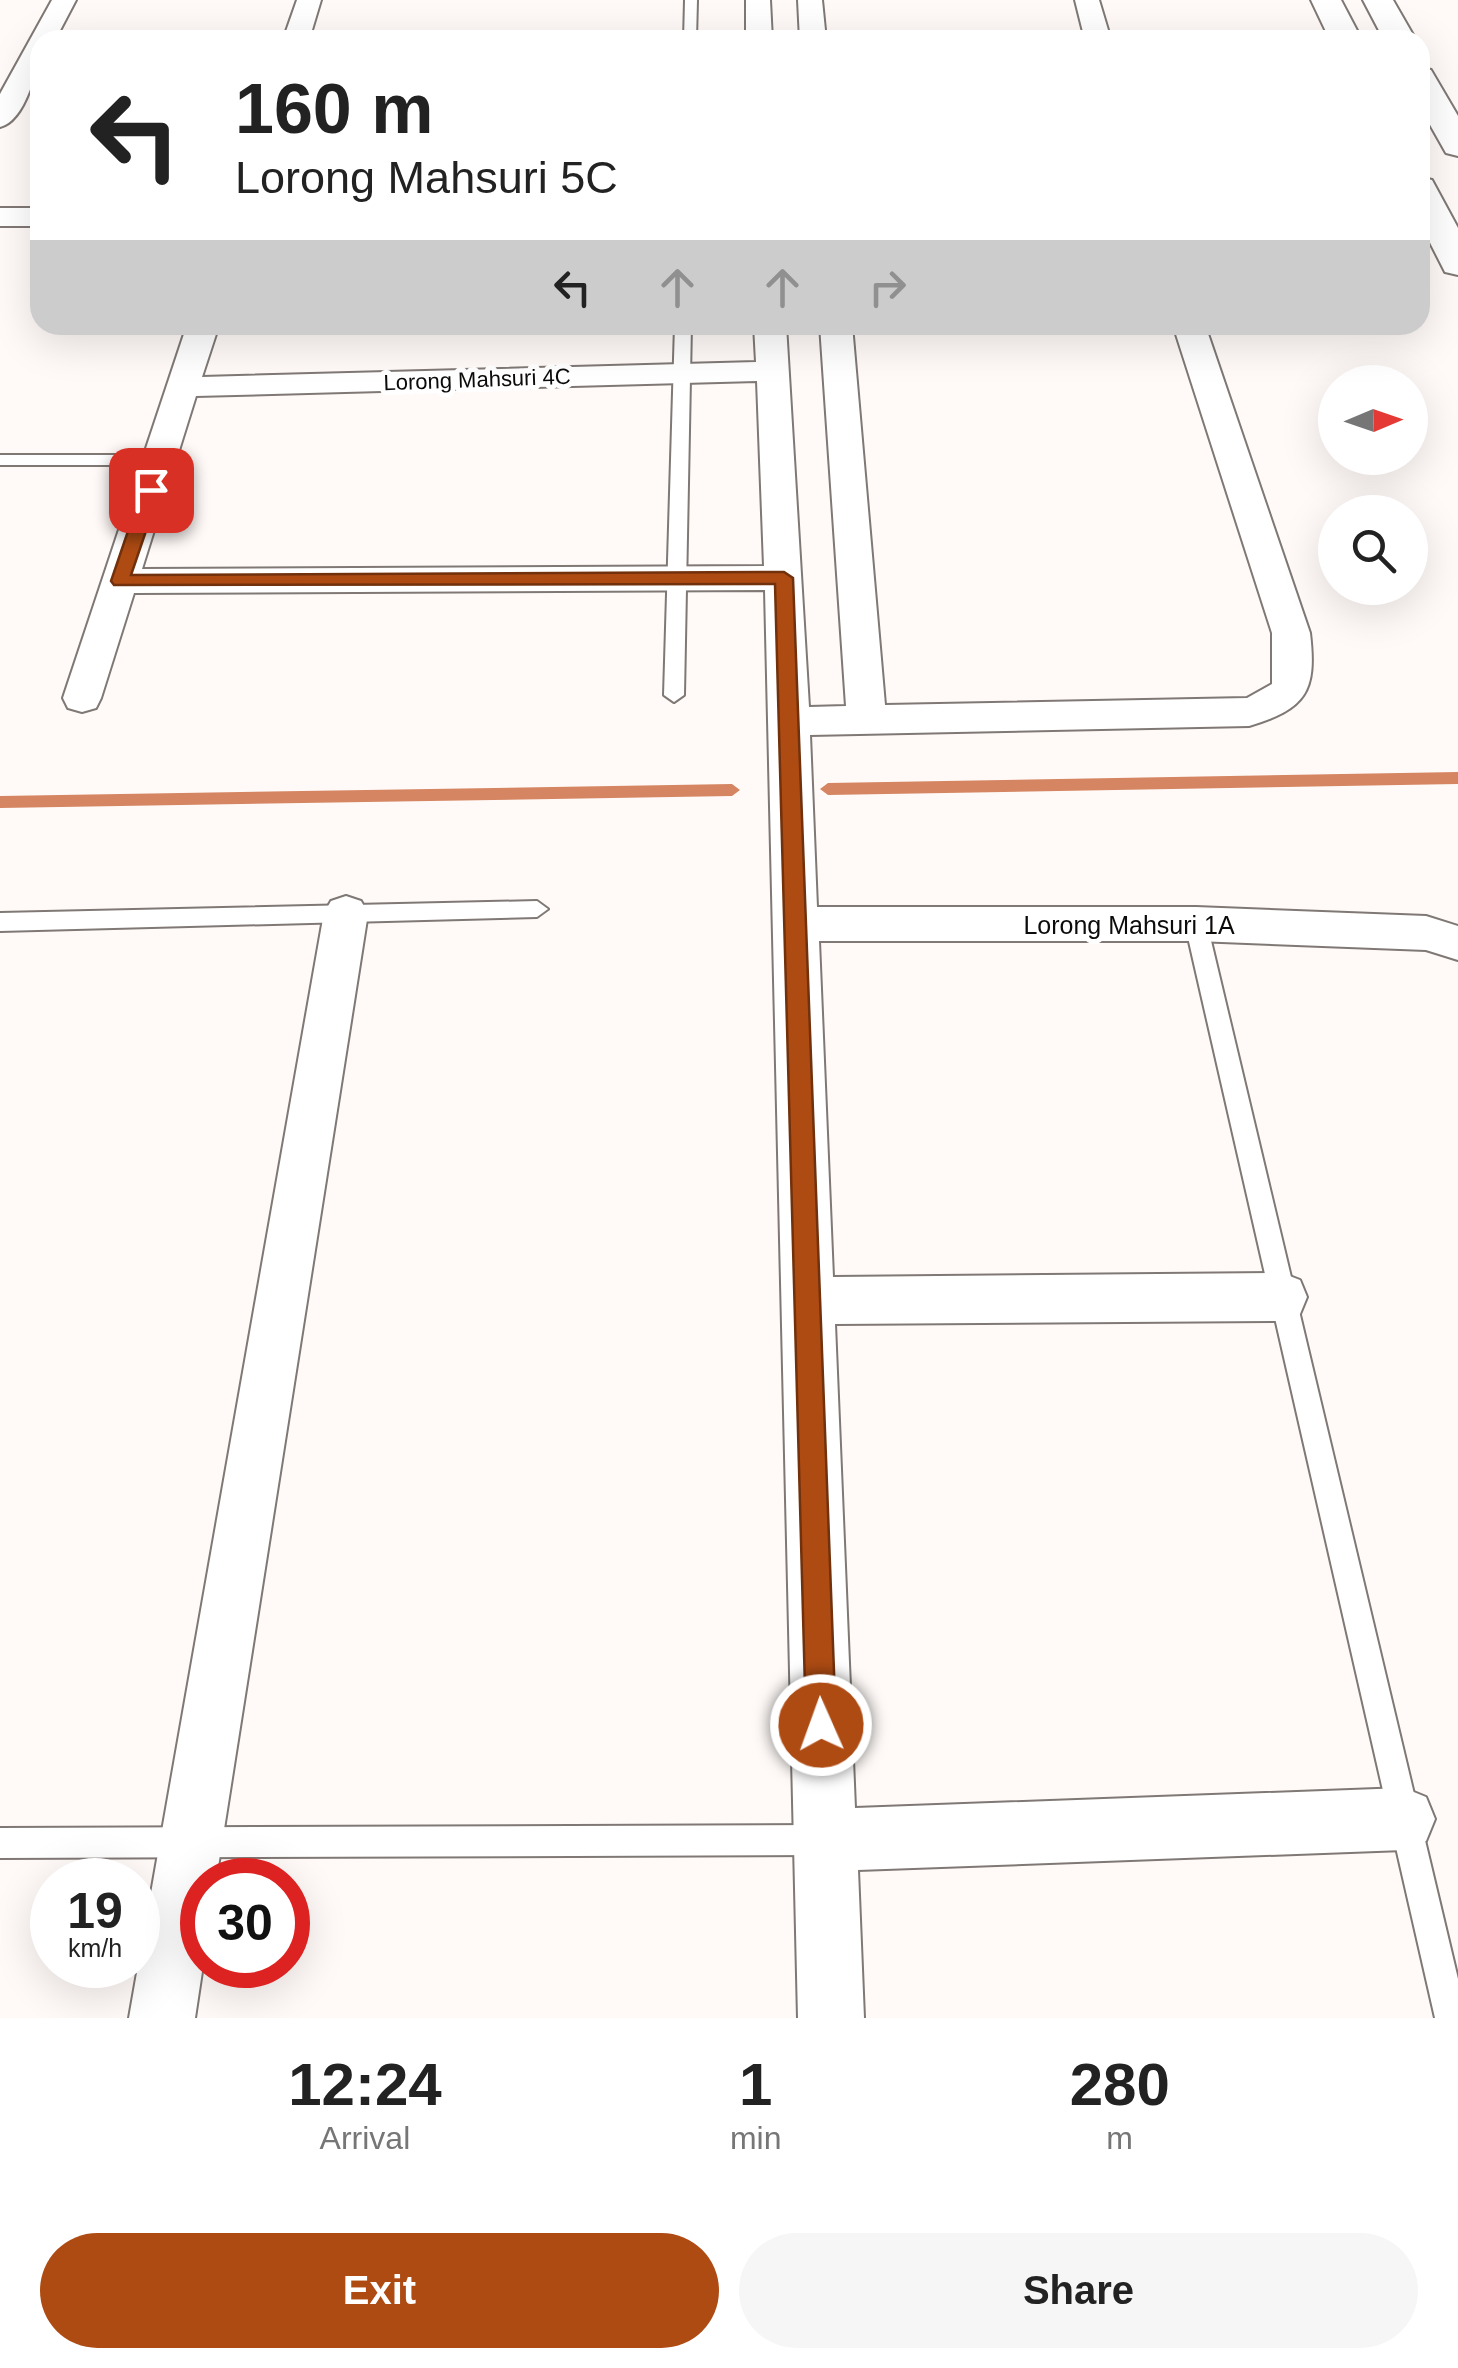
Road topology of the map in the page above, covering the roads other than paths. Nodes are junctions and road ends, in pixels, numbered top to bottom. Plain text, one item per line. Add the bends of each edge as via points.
1 (64, 0) edge
2 (309, 0) edge
3 (690, 0) edge
4 (758, 0) edge
5 (810, 0) edge
6 (1087, 0) edge
7 (1326, 0) edge
8 (1378, 0) edge
9 (48, 30) edge
10 (299, 30) edge
11 (690, 30) edge
12 (759, 30) edge
13 (812, 30) edge
14 (1095, 30) edge
15 (1341, 30) edge
16 (1394, 30) edge
17 (30, 60) edge
18 (1430, 95) edge
19 (4, 103) edge
20 (1458, 146) edge
21 (1430, 208) edge
22 (0, 217) edge
23 (30, 217) edge
24 (1458, 264) edge
25 (200, 335) edge
26 (683, 335) edge
27 (837, 335) edge
28 (1192, 335) edge
29 (770, 348) edge
30 (682, 373) junction
31 (183, 387) junction
32 (0, 460) edge
33 (162, 460) junction
34 (784, 578) junction
35 (677, 579) junction
36 (120, 581) junction
37 (674, 695) dead end
38 (82, 698) dead end
39 (867, 720) junction
40 (790, 721) junction
41 (537, 909) dead end
42 (346, 913) junction
43 (0, 922) edge
44 (797, 924) junction
45 (1196, 924) junction
46 (1458, 943) edge
47 (1282, 1296) junction
48 (808, 1301) junction
49 (1404, 1819) junction
50 (824, 1840) junction
51 (0, 1842) edge
52 (191, 1842) junction
53 (1448, 1961) edge
54 (162, 2018) edge
55 (832, 2018) edge
56 (1451, 2018) edge

1 - 9 street
2 - 10 street
3 - 11 lane
4 - 12 street
5 - 13 street
6 - 14 street
7 - 15 main road
8 - 16 main road
17 - 19 street
18 - 20 main road
21 - 24 main road
22 - 23 street
25 - 31 street
26 - 30 lane
27 - 39 street
28 - 39 street via 1291,633 1295,667 1284,698 1249,712
29 - 30 street, Lorong Mahsuri 4C
29 - 34 street
30 - 31 street, Lorong Mahsuri 4C
30 - 35 lane
31 - 33 street
32 - 33 lane
33 - 36 street
34 - 35 street
34 - 40 street
35 - 36 street
35 - 37 lane
36 - 38 street
39 - 40 street
40 - 44 street
41 - 42 lane
42 - 43 lane
42 - 52 street
44 - 45 street, Lorong Mahsuri 1A
44 - 48 street
45 - 46 street, Lorong Mahsuri 1A via 1426,932
45 - 47 lane
47 - 48 street
47 - 49 lane
48 - 50 street
49 - 50 street
49 - 53 lane
50 - 52 lane
50 - 55 street
51 - 52 lane
52 - 54 street
53 - 56 lane

